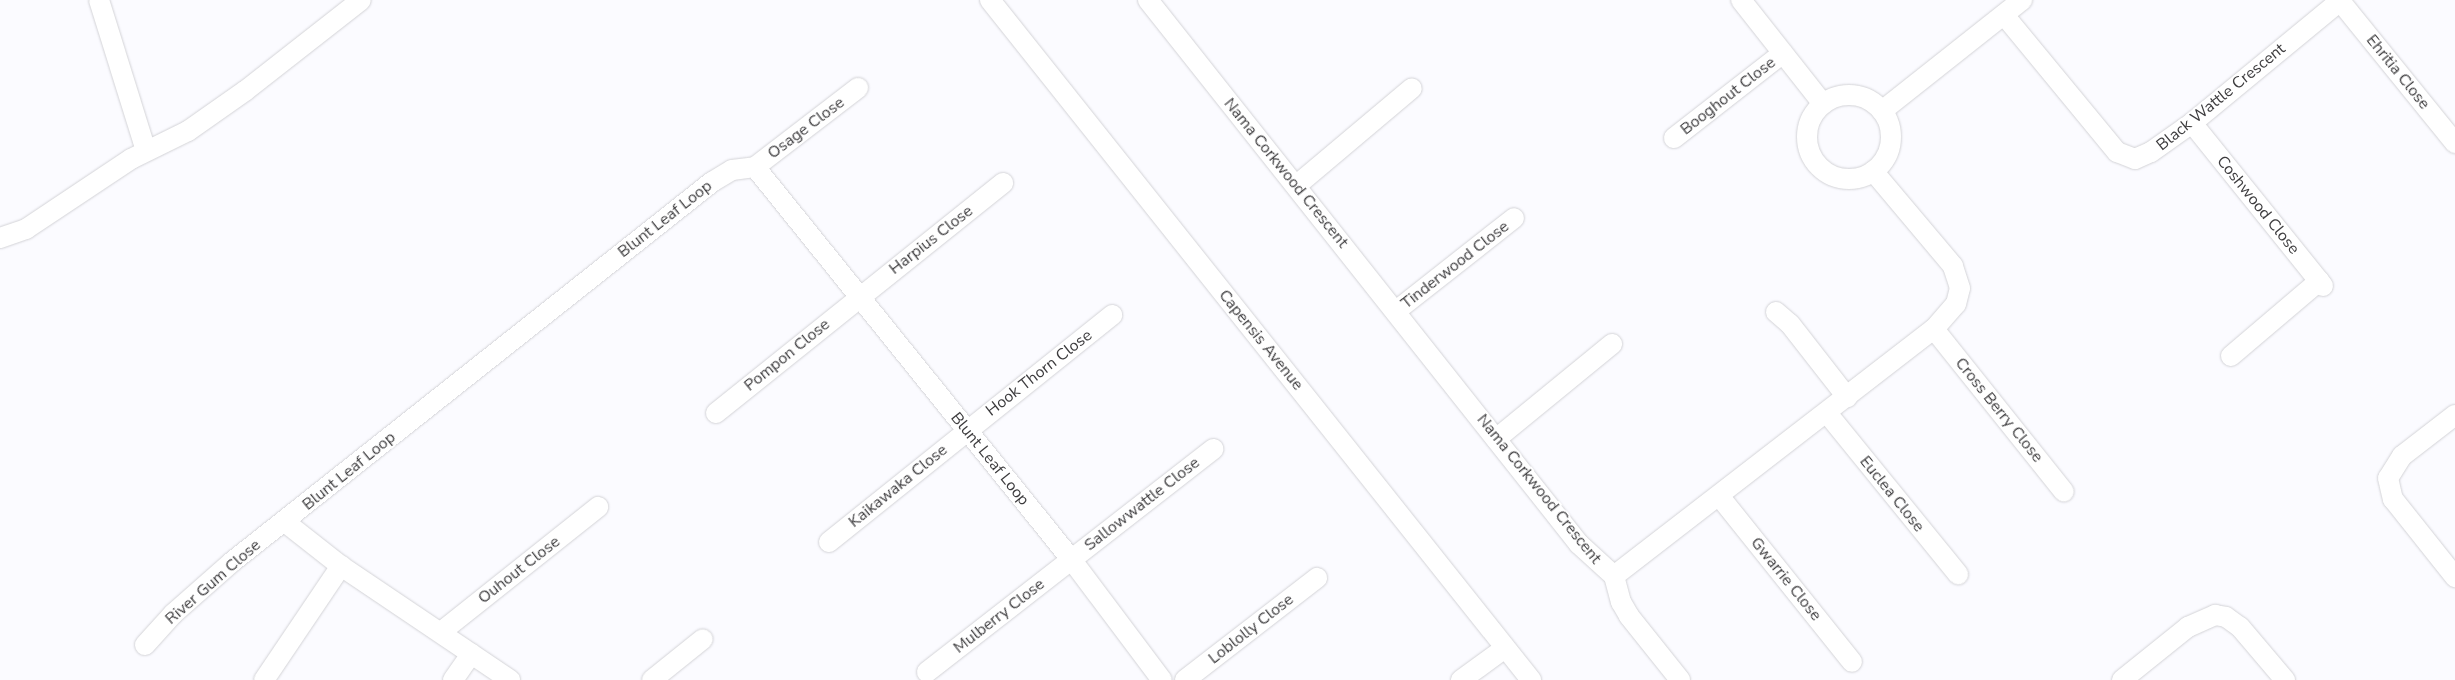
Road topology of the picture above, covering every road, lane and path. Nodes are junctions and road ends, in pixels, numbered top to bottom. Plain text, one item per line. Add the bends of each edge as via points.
1 (99, 0) edge
2 (360, 0) edge
3 (990, 0) edge
4 (1148, 0) edge
5 (1741, 0) edge
6 (2022, 0) edge
7 (2340, 0) edge
8 (2004, 15) junction
9 (1783, 53) junction
10 (858, 88) dead end
11 (1412, 88) dead end
12 (1823, 104) junction
13 (1882, 111) junction
14 (2192, 123) junction
15 (1674, 138) dead end
16 (2455, 143) edge
17 (146, 151) junction
18 (755, 167) junction
19 (1873, 171) junction
20 (1003, 183) dead end
21 (1297, 185) junction
22 (1514, 218) dead end
23 (0, 238) edge
24 (858, 297) junction
25 (1396, 312) junction
26 (1776, 312) dead end
27 (1112, 315) dead end
28 (1934, 329) junction
29 (1612, 344) dead end
30 (2231, 356) dead end
31 (1848, 397) junction
32 (716, 413) dead end
33 (1827, 413) junction
34 (2455, 415) edge
35 (966, 430) junction
36 (1496, 439) junction
37 (1213, 449) dead end
38 (2064, 492) dead end
39 (1720, 497) junction
40 (598, 507) dead end
41 (285, 522) junction
42 (829, 542) dead end
43 (1071, 559) junction
44 (341, 566) junction
45 (1958, 574) dead end
46 (1614, 576) junction
47 (2455, 577) edge
48 (1317, 578) dead end
49 (441, 632) junction
50 (703, 639) dead end
51 (145, 645) dead end
52 (1505, 648) junction
53 (471, 654) junction
54 (1852, 662) dead end
55 (927, 672) dead end
56 (264, 680) edge
57 (453, 680) edge
58 (510, 680) edge
59 (652, 680) edge
60 (1162, 680) edge
61 (1184, 680) edge
62 (1461, 680) edge
63 (1531, 680) edge
64 (1680, 680) edge
65 (2122, 680) edge
66 (2285, 680) edge

1 - 17 street
2 - 17 street via 245,91 188,131
3 - 52 street, Capensis Avenue
4 - 21 street, Nama Corkwood Crescent
5 - 9 street
6 - 8 street
7 - 14 street, Black Wattle Crescent
7 - 16 street, Ehritia Close
8 - 13 street
8 - 14 street, Black Wattle Crescent via 2122,156 2142,157
9 - 12 street
9 - 15 street, Booghout Close
10 - 18 street, Osage Close
11 - 21 street
12 - 13 street via 1834,97 1861,96
12 - 19 street via 1808,128 1812,156 1832,175 1860,177
13 - 19 street via 1890,130 1889,150
14 - 30 street, Coshwood Close via 2321,284
17 - 23 street via 26,229
18 - 24 street, Blunt Leaf Loop
18 - 41 street, Blunt Leaf Loop via 732,170 712,182
19 - 28 street, Nama Corkwood Crescent via 1953,266 1959,280 1956,304
20 - 24 street, Harpius Close
21 - 25 street, Nama Corkwood Crescent
22 - 25 street, Tinderwood Close
24 - 32 street, Pompon Close
24 - 35 street, Blunt Leaf Loop
25 - 36 street, Nama Corkwood Crescent
26 - 31 street via 1790,324
27 - 35 street, Hook Thorn Close
28 - 31 street, Nama Corkwood Crescent
28 - 38 street, Cross Berry Close
29 - 36 street
31 - 33 street, Nama Corkwood Crescent
33 - 39 street, Nama Corkwood Crescent
33 - 45 street, Euclea Close
34 - 47 street via 2402,456 2388,478 2393,498
35 - 42 street, Kaikawaka Close
35 - 43 street, Blunt Leaf Loop
36 - 46 street, Nama Corkwood Crescent via 1580,544
37 - 43 street, Sallowwattle Close
39 - 46 street, Nama Corkwood Crescent
39 - 54 street, Gwarrie Close
40 - 49 street, Ouhout Close
41 - 44 street, Blunt Leaf Loop
41 - 51 street, River Gum Close via 194,594
43 - 55 street, Mulberry Close
43 - 60 street, Blunt Leaf Loop
44 - 49 street, Blunt Leaf Loop
44 - 56 street
46 - 64 street via 1621,602 1629,616
48 - 61 street, Loblolly Close
49 - 53 street, Blunt Leaf Loop
50 - 59 street
52 - 62 street
52 - 63 street, Capensis Avenue
53 - 57 street
53 - 58 street, Blunt Leaf Loop
65 - 66 street via 2188,628 2215,615 2226,617 2240,628

